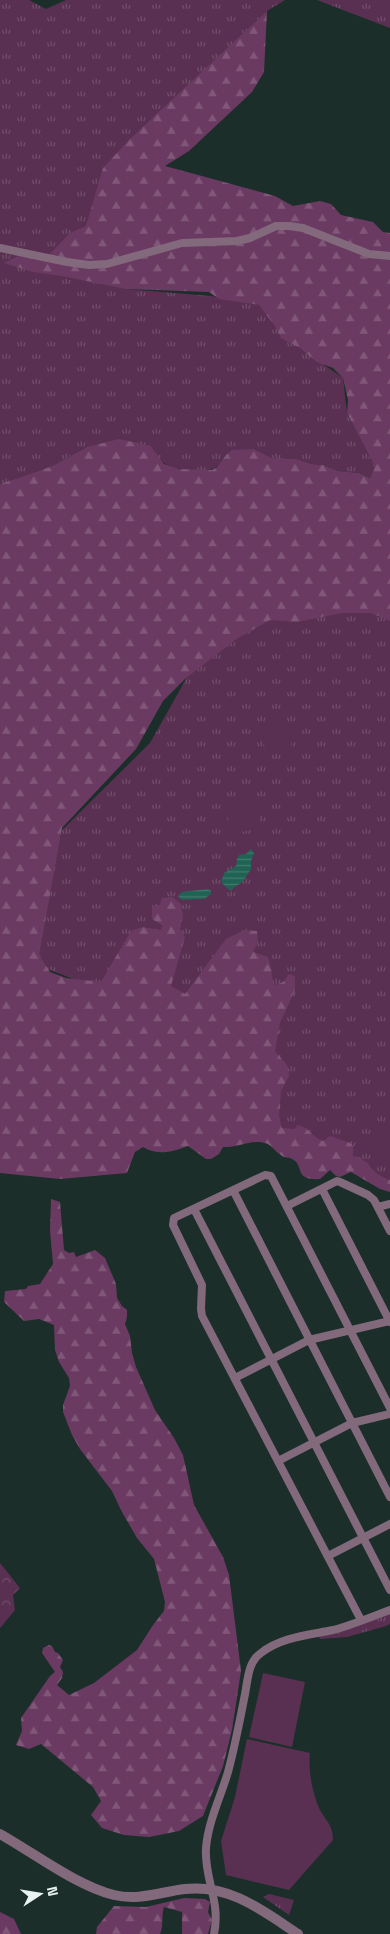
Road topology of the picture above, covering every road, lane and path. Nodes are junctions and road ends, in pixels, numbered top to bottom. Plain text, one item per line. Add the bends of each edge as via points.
1 (0, 248) edge
2 (390, 256) edge
3 (322, 1189) junction
4 (233, 1190) junction
5 (390, 1204) edge
6 (287, 1206) junction
7 (378, 1207) junction
8 (194, 1208) junction
9 (390, 1231) edge
10 (390, 1322) edge
11 (350, 1330) junction
12 (309, 1340) junction
13 (271, 1359) junction
14 (235, 1378) junction
15 (390, 1408) edge
16 (390, 1414) edge
17 (352, 1423) junction
18 (314, 1442) junction
19 (278, 1461) junction
20 (390, 1497) edge
21 (390, 1524) edge
22 (363, 1538) junction
23 (328, 1556) junction
24 (390, 1590) edge
25 (390, 1610) edge
26 (361, 1620) junction
27 (0, 1834) edge
28 (212, 1890) junction
29 (214, 1934) edge
30 (298, 1934) edge

1 - 2 street via 66,262 107,264 182,243 250,238 276,226 289,226 303,228 369,254
3 - 6 street
3 - 7 street via 340,1182 368,1195
3 - 10 street
4 - 6 street via 268,1175 273,1177
4 - 8 street
4 - 12 street
5 - 7 street
6 - 11 street
7 - 9 street
8 - 13 street
8 - 14 street via 174,1218 173,1225 202,1285 202,1316
10 - 11 street
11 - 12 street
11 - 15 street
12 - 13 street
12 - 17 street
13 - 14 street
13 - 18 street
14 - 19 street
16 - 17 street
17 - 18 street
17 - 20 street
18 - 19 street
18 - 22 street
19 - 23 street
21 - 22 street
22 - 23 street
22 - 24 street
23 - 26 street
25 - 26 street
26 - 28 street via 277,1644 253,1660 231,1762 207,1840 206,1865
27 - 28 street via 87,1885 115,1895 141,1897 186,1889
28 - 29 street via 216,1915
28 - 30 street via 229,1893 248,1902

